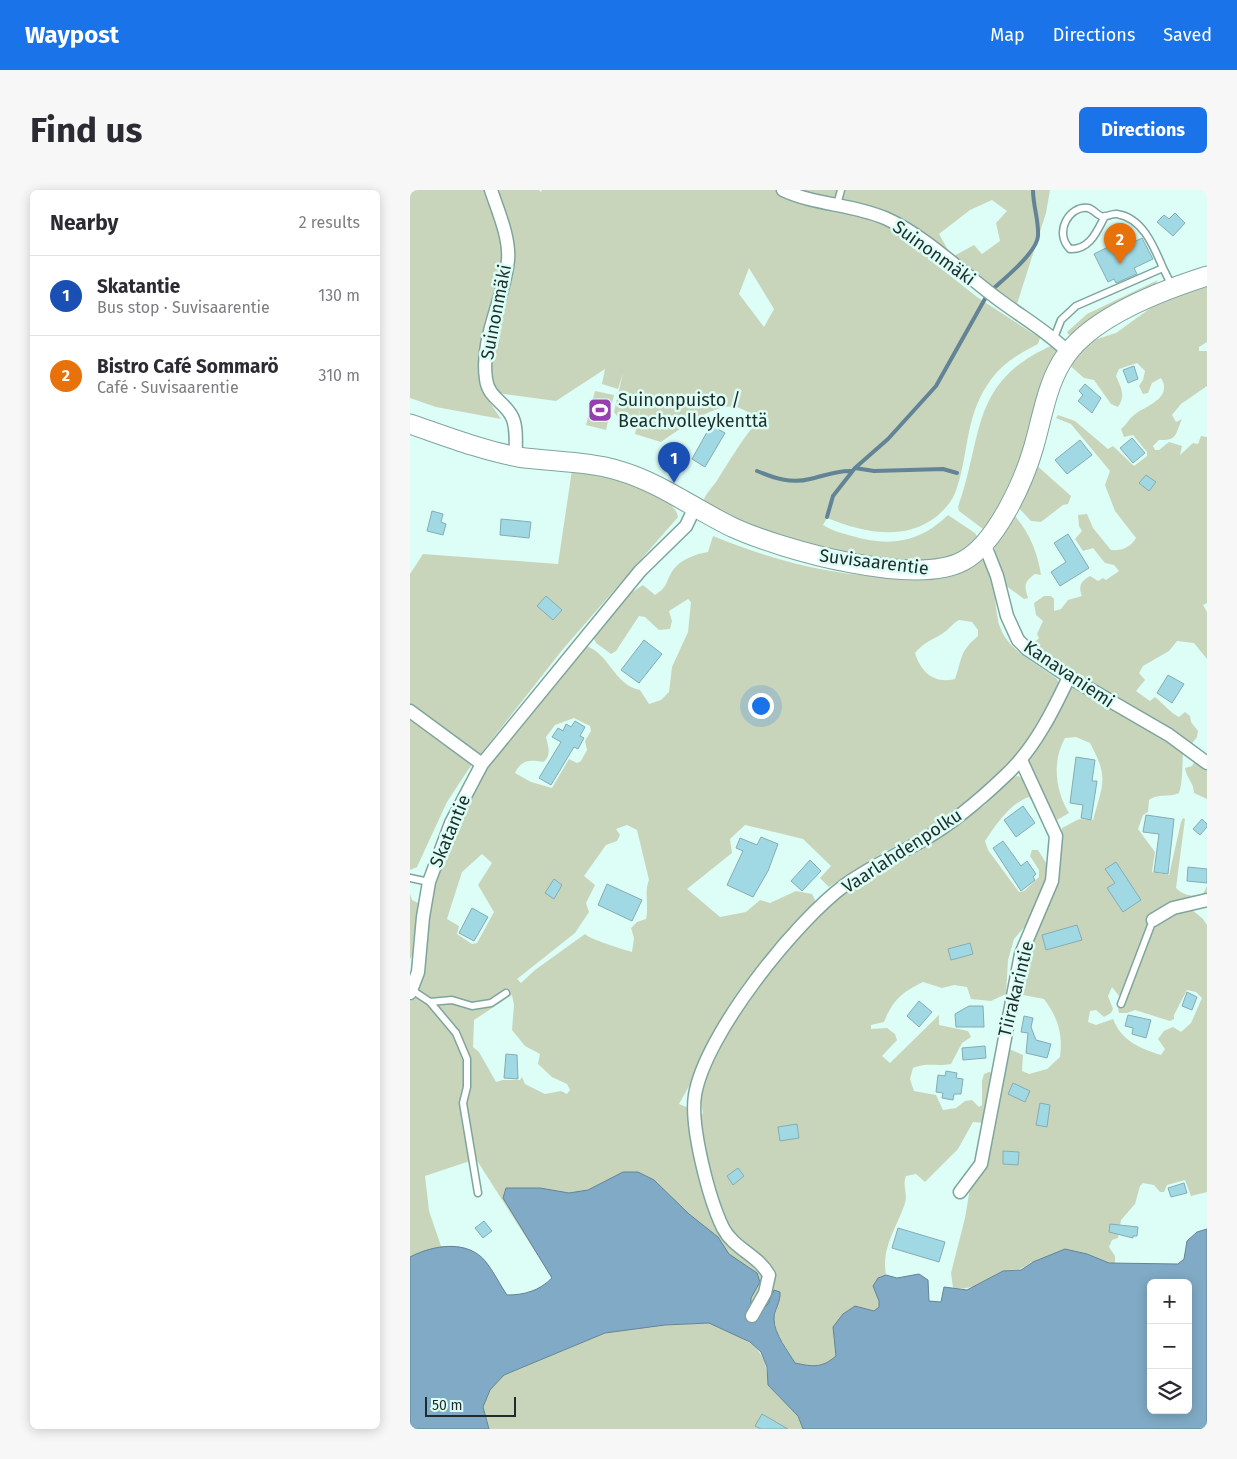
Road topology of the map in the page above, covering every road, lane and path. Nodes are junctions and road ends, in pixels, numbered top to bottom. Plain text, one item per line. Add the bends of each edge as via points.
1 (491, 190) edge
2 (783, 190) edge
3 (841, 190) edge
4 (837, 205) junction
5 (1105, 216) junction
6 (1163, 268) junction
7 (1207, 276) edge
8 (1173, 287) junction
9 (1054, 338) junction
10 (1068, 352) junction
11 (410, 424) edge
12 (516, 456) junction
13 (696, 507) junction
14 (984, 543) junction
15 (1069, 677) junction
16 (410, 711) edge
17 (1021, 760) junction
18 (1207, 763) edge
19 (482, 764) junction
20 (410, 878) edge
21 (429, 882) junction
22 (1207, 900) edge
23 (1153, 920) joint
24 (411, 992) edge
25 (506, 993) dead end
26 (430, 1002) junction
27 (1120, 1004) dead end
28 (960, 1192) dead end
29 (478, 1193) dead end
30 (752, 1316) dead end

1 - 12 street, Suinonmäki via 508,259 484,356 486,380 491,395 512,415
2 - 4 street, Suinonmäki via 798,197
3 - 4 lane
4 - 9 street, Suinonmäki via 866,212 918,237 1004,304
5 - 5 lane via 1089,208 1074,212 1062,228 1064,244 1070,249 1082,247
5 - 6 lane via 1119,214 1140,227
6 - 8 lane
6 - 9 lane via 1076,306 1061,320
7 - 8 street, Suvisaarentie
8 - 10 street, Suvisaarentie via 1109,320
9 - 10 street, Suinonmäki
10 - 14 street, Suvisaarentie via 1049,390 1034,448 1022,478 994,531
11 - 12 street, Suvisaarentie
12 - 13 street, Suvisaarentie via 616,470 650,482
13 - 14 street, Suvisaarentie via 752,535 816,556 882,566 914,569 948,567 965,560
13 - 19 street, Skatantie via 686,526 640,570
14 - 15 street, Kanavaniemi via 1006,616 1018,640
15 - 17 street, Vaarlahdenpolku
15 - 18 street, Kanavaniemi via 1169,736
16 - 19 street
17 - 28 street, Tiirakarintie via 1056,836 1052,881 1021,954 981,1164
17 - 30 street, Vaarlahdenpolku via 984,796 955,818 925,839 866,871 817,909 769,963 713,1046 695,1096 695,1120 706,1180 723,1228 737,1246 752,1256 769,1275
19 - 21 street, Skatantie via 451,823
20 - 21 lane
21 - 24 street, Skatantie via 419,964
22 - 23 street via 1173,908
23 - 27 lane
24 - 26 lane
25 - 26 lane via 491,1003 472,1006 452,1000
26 - 29 lane via 456,1033 467,1059 467,1087 462,1103

